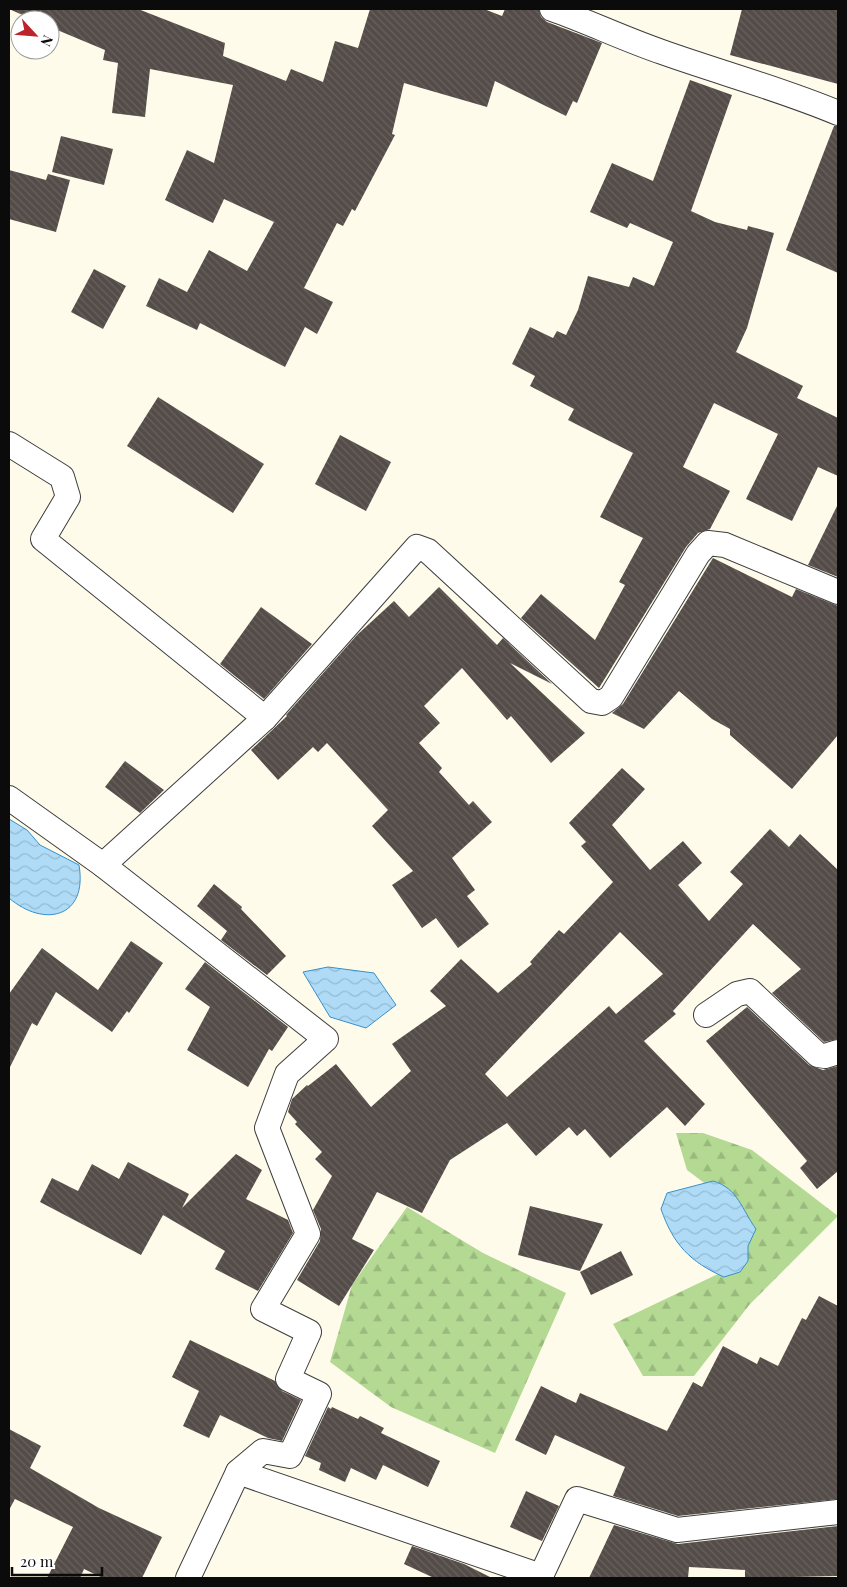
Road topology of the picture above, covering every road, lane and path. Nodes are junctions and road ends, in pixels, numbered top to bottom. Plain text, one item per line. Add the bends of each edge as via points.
1 (552, 9) edge
2 (838, 113) edge
3 (9, 444) edge
4 (838, 592) edge
5 (265, 718) junction
6 (9, 798) edge
7 (103, 865) junction
8 (706, 1016) dead end
9 (838, 1052) edge
10 (238, 1472) junction
11 (838, 1512) edge
12 (188, 1578) edge

1 - 2 street via 644,46 789,92
3 - 5 street via 62,477 68,497 43,539
4 - 5 street via 725,545 708,543 698,554 611,697 602,703 591,701 428,551 417,547
5 - 7 street
6 - 7 street
7 - 10 street via 326,1039 287,1074 267,1128 308,1234 263,1310 309,1332 288,1379 319,1394 290,1456 263,1450
8 - 9 street via 737,994 750,991 818,1054 825,1056
10 - 11 street via 541,1576 577,1499 677,1530
10 - 12 street

